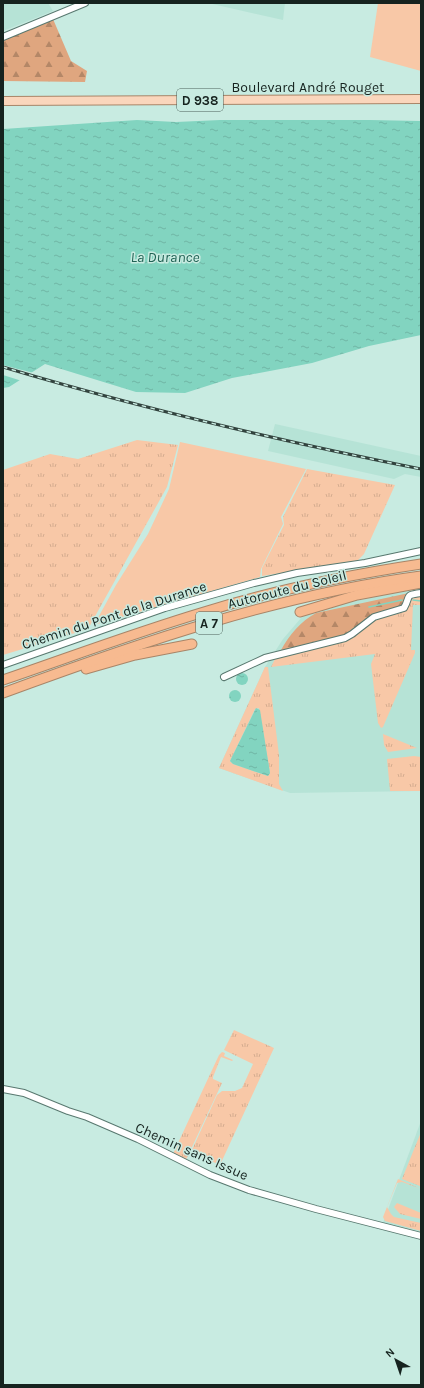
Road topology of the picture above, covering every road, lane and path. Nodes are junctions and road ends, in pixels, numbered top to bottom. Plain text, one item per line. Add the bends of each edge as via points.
1 (85, 3) edge
2 (3, 37) edge
3 (421, 99) edge
4 (3, 101) edge
5 (421, 551) edge
6 (421, 564) edge
7 (421, 576) edge
8 (421, 583) edge
9 (421, 593) edge
10 (300, 612) dead end
11 (192, 644) dead end
12 (3, 665) edge
13 (224, 676) dead end
14 (3, 680) edge
15 (30, 683) junction
16 (3, 693) edge
17 (3, 1090) edge
18 (421, 1236) edge

1 - 2 street
3 - 4 main road, Boulevard André Rouget / D 938
5 - 12 street, Chemin du Pont de la Durance via 365,563 297,573 246,585 165,608
6 - 14 highway, Autoroute du Soleil / A 7 via 337,578 212,609
7 - 15 highway, Autoroute du Soleil / A 7 via 355,587 255,609 137,645
8 - 10 highway via 357,595
9 - 13 street via 410,595 404,608 374,617 345,638 265,658
11 - 15 highway via 135,655
15 - 16 highway, Autoroute du Soleil / A 7
17 - 18 street, Chemin sans Issue via 24,1093 87,1117 210,1175 249,1190 316,1210

